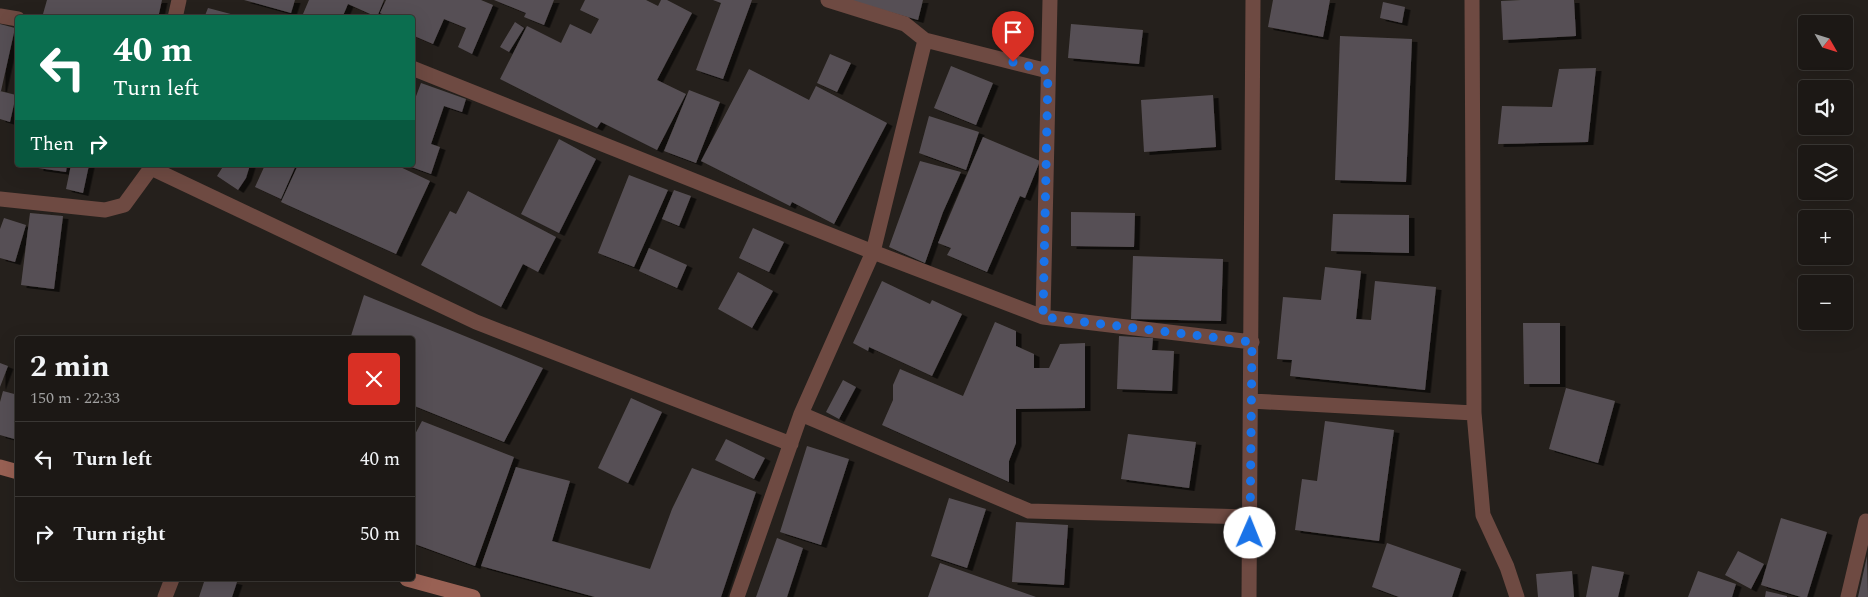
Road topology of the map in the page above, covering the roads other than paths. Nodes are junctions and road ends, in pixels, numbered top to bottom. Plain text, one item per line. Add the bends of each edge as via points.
1 (179, 0) edge
2 (828, 0) edge
3 (1050, 0) edge
4 (1253, 0) edge
5 (1472, 0) edge
6 (176, 15) edge
7 (0, 16) edge
8 (15, 18) edge
9 (925, 40) junction
10 (415, 69) edge
11 (1048, 71) junction
12 (152, 167) edge
13 (0, 199) edge
14 (873, 252) junction
15 (1043, 317) junction
16 (1252, 342) junction
17 (1251, 401) junction
18 (1474, 413) junction
19 (802, 414) junction
20 (791, 444) junction
21 (0, 467) edge
22 (15, 471) edge
23 (1867, 516) edge
24 (1250, 517) junction
25 (171, 581) edge
26 (414, 581) edge
27 (165, 597) edge
28 (473, 597) edge
29 (737, 597) edge
30 (1249, 597) edge
31 (1517, 597) edge
32 (1848, 597) edge

1 - 6 street
2 - 9 street via 905,24
3 - 11 street
4 - 16 street
5 - 18 street
7 - 8 street
9 - 11 street
9 - 14 street
10 - 14 street
11 - 15 street
12 - 13 street via 124,205 104,210
12 - 20 street via 476,322
14 - 15 street
14 - 19 street
15 - 16 street
16 - 17 street
17 - 18 street
17 - 24 street
18 - 31 street via 1483,515
19 - 20 street
19 - 24 street via 1029,511
20 - 29 street
21 - 22 street
23 - 32 street
24 - 30 street
25 - 27 street
26 - 28 street

